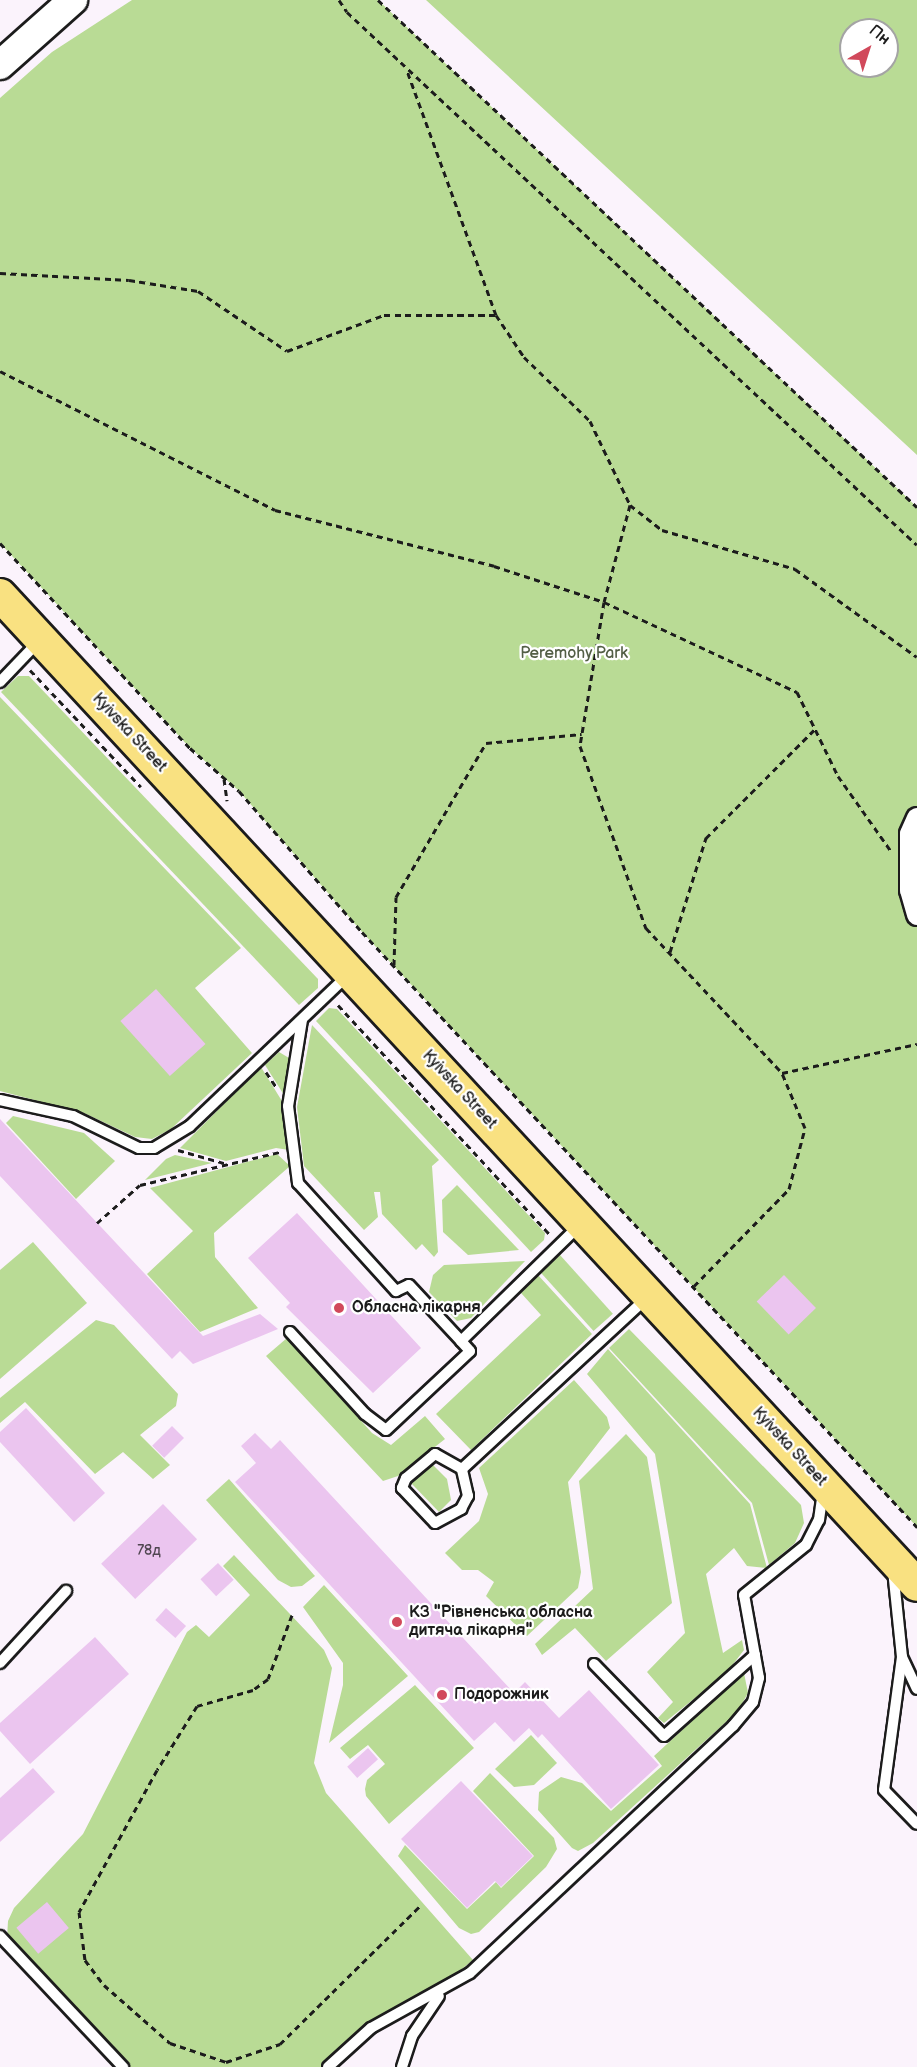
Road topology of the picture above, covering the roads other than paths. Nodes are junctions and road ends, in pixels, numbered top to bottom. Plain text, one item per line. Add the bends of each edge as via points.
1 (73, 0) edge
2 (0, 65) edge
3 (0, 596) edge
4 (42, 639) junction
5 (0, 682) edge
6 (917, 818) edge
7 (917, 915) edge
8 (341, 982) junction
9 (302, 1020) junction
10 (0, 1100) edge
11 (570, 1234) junction
12 (648, 1296) junction
13 (290, 1332) dead end
14 (461, 1341) junction
15 (462, 1470) junction
16 (824, 1484) junction
17 (892, 1558) junction
18 (917, 1585) edge
19 (66, 1591) dead end
20 (755, 1655) junction
21 (902, 1657) junction
22 (0, 1663) edge
23 (594, 1664) dead end
24 (917, 1689) edge
25 (917, 1824) edge
26 (0, 1936) edge
27 (440, 1993) junction
28 (123, 2067) edge
29 (328, 2067) edge
30 (402, 2067) edge

1 - 2 main road
3 - 4 main road, Kyivska Street
4 - 5 lane
4 - 8 main road, Kyivska Street
6 - 7 street via 910,834 910,872
8 - 9 lane
8 - 11 main road, Kyivska Street
9 - 10 lane via 286,1028 259,1061 190,1126 162,1145 139,1148 73,1116
9 - 14 lane via 288,1106 298,1183 396,1290 409,1285
11 - 12 main road, Kyivska Street
11 - 14 lane
12 - 15 lane
12 - 16 main road, Kyivska Street
13 - 14 lane via 365,1414 386,1430 470,1352
15 - 15 lane via 468,1496 461,1509 441,1523 429,1519 402,1488 406,1478 435,1454
16 - 17 main road, Kyivska Street
16 - 20 lane via 819,1520 806,1545 744,1594
17 - 18 main road, Kyivska Street
17 - 21 lane
19 - 22 lane
20 - 23 lane via 664,1736
20 - 27 lane via 759,1678 753,1702 733,1726 470,1973
21 - 24 lane
21 - 25 lane via 884,1790
26 - 28 lane
27 - 29 lane via 371,2028
27 - 30 lane via 412,2036

